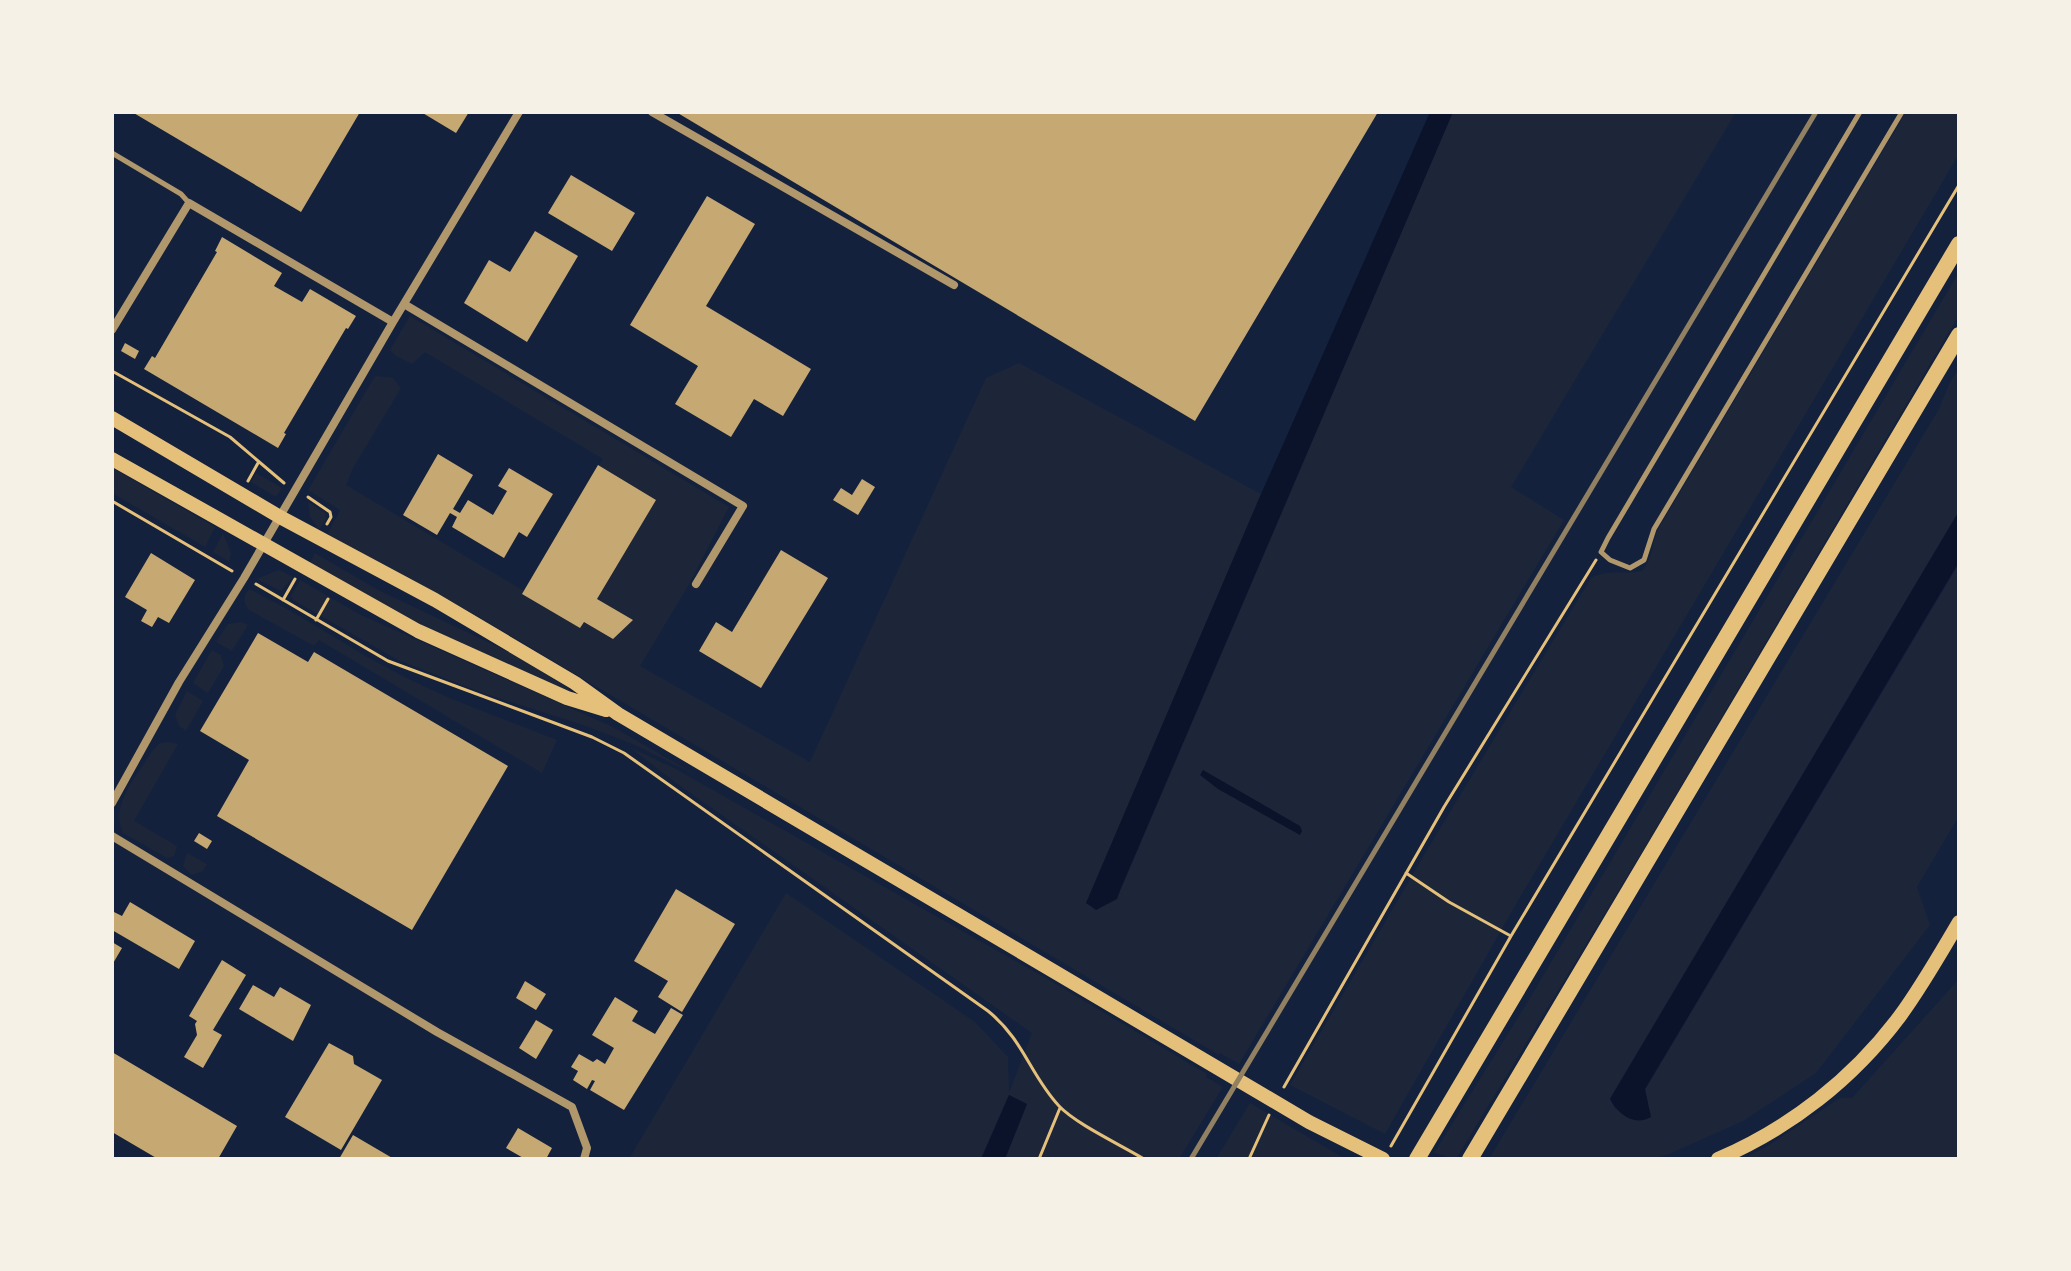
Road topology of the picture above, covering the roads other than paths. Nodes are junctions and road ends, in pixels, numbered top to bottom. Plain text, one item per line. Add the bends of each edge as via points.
1 (519, 112) edge
2 (652, 112) edge
3 (1860, 112) edge
4 (1902, 112) edge
5 (112, 153) edge
6 (189, 203) junction
7 (1959, 244) edge
8 (954, 285) dead end
9 (404, 304) junction
10 (393, 322) junction
11 (112, 330) edge
12 (1959, 335) edge
13 (112, 418) edge
14 (112, 459) edge
15 (280, 517) junction
16 (263, 546) junction
17 (696, 584) dead end
18 (618, 714) junction
19 (112, 803) edge
20 (112, 836) edge
21 (1959, 922) edge
22 (584, 1159) edge
23 (1383, 1159) edge
24 (1417, 1159) edge
25 (1470, 1159) edge
26 (1718, 1159) edge

1 - 9 street
2 - 8 street
3 - 4 lane via 1601,552 1610,560 1630,568 1644,560 1654,529
5 - 6 lane
6 - 10 street
6 - 11 street
7 - 24 main road
9 - 10 street
9 - 17 street via 743,506
10 - 15 street
12 - 25 main road
13 - 15 main road
14 - 16 main road
15 - 16 street
15 - 18 main road via 435,600
16 - 18 main road via 455,649 567,698
16 - 19 street
18 - 23 main road via 1309,1122
20 - 22 street via 572,1107 587,1148
21 - 26 main road via 1900,1016 1857,1066 1811,1107

